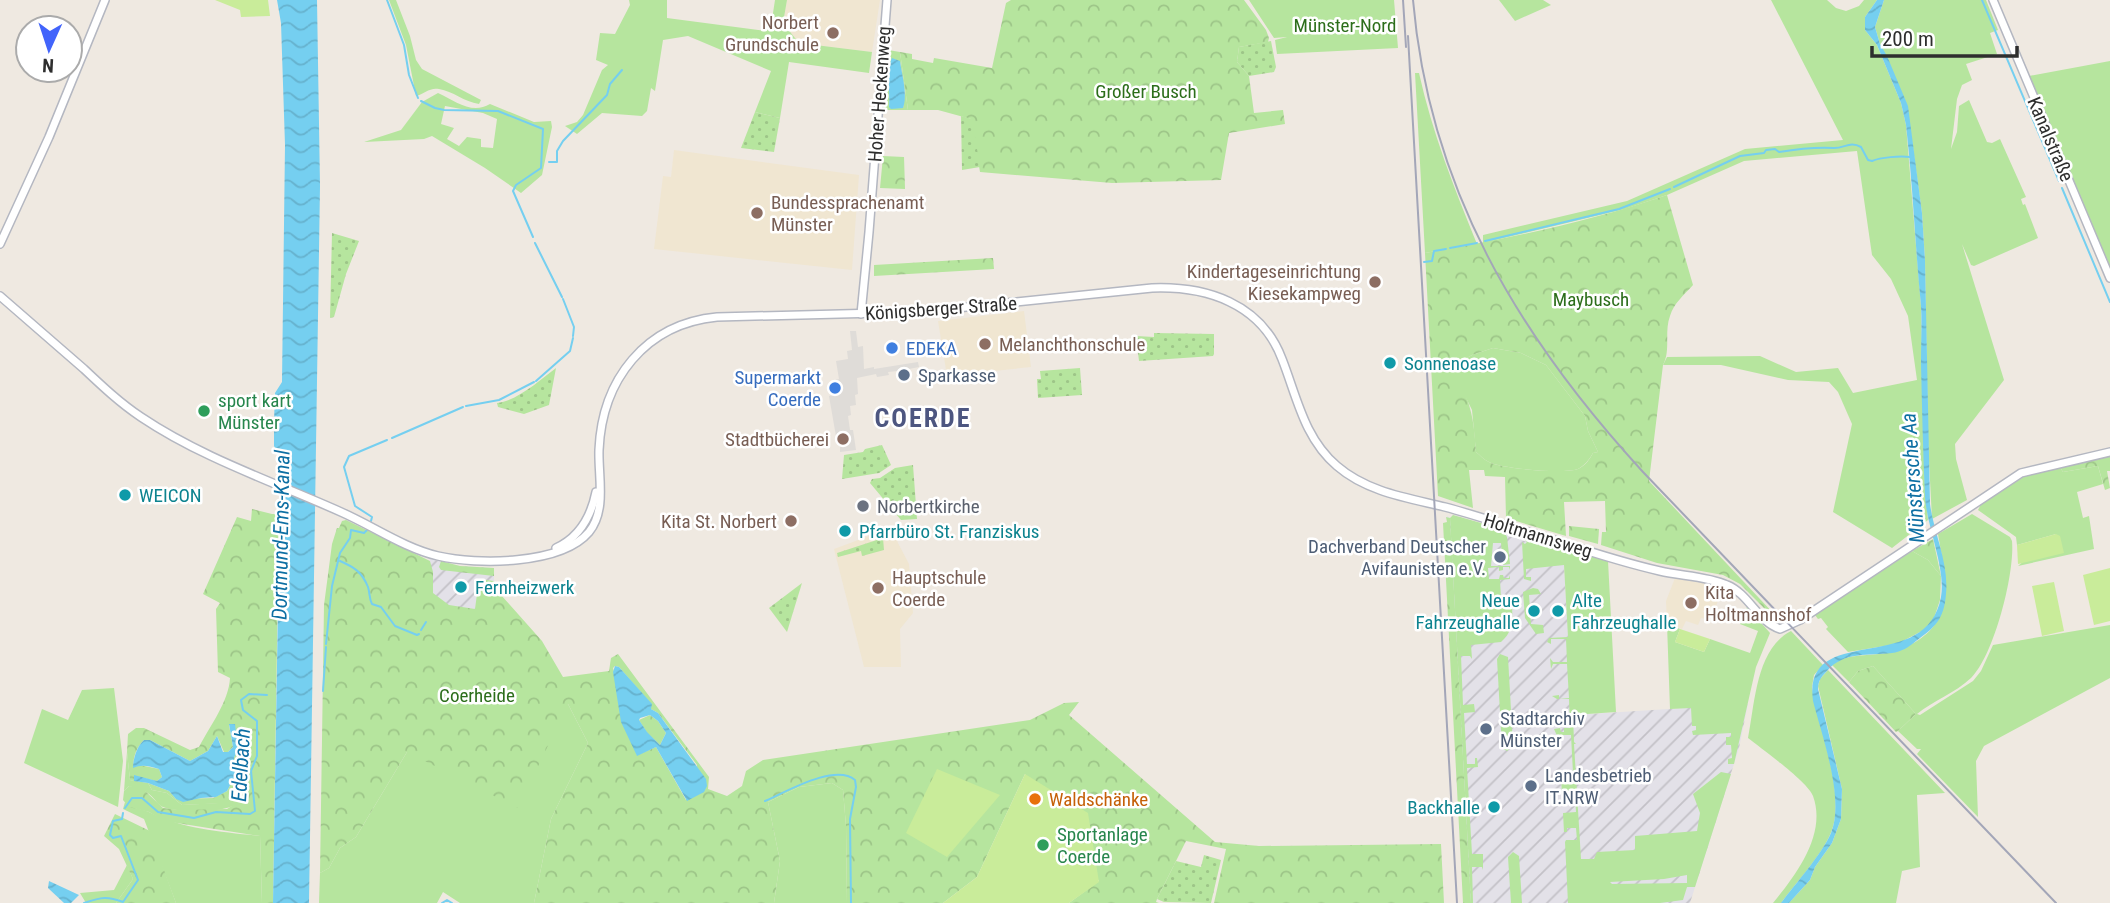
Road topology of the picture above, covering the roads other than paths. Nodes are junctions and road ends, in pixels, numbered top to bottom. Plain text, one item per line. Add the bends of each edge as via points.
1 (105, 0) edge
2 (887, 0) edge
3 (1993, 0) edge
4 (0, 244) edge
5 (2110, 278) edge
6 (0, 296) edge
7 (861, 314) junction
8 (1307, 429) joint
9 (2110, 452) edge

1 - 4 street
2 - 7 street, Hoher Heckenweg
3 - 5 street, Kanalstraße
6 - 7 street, Königsberger Straße via 141,417 183,441 438,556 494,561 570,547 591,530 599,512 601,427 609,397 630,361 658,337 712,317
7 - 8 street, Königsberger Straße via 1006,305 1152,288 1210,293 1241,308 1270,336
8 - 9 street, Holtmannsweg via 1331,460 1361,482 1649,568 1726,584 1765,620 1782,629 2021,473

